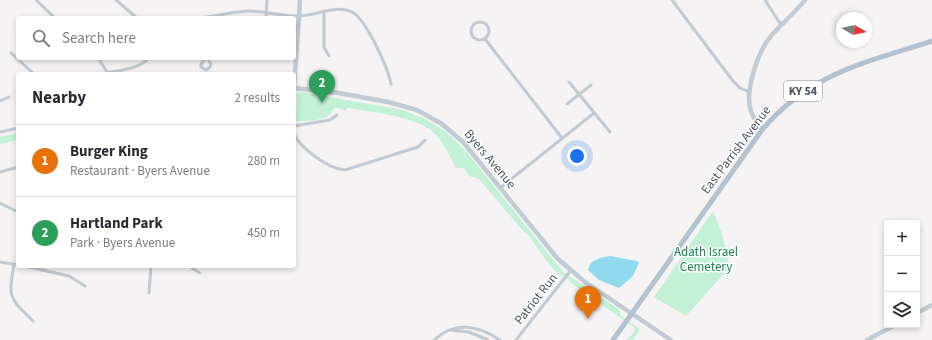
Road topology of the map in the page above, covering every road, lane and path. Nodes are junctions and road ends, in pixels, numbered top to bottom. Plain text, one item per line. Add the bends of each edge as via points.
1 (36, 0) edge
2 (116, 0) edge
3 (267, 0) edge
4 (300, 0) edge
5 (672, 0) edge
6 (765, 0) edge
7 (805, 0) edge
8 (324, 11) junction
9 (266, 13) junction
10 (53, 16) edge
11 (135, 16) edge
12 (219, 16) edge
13 (299, 16) junction
14 (782, 26) junction
15 (485, 39) junction
16 (932, 41) edge
17 (12, 53) dead end
18 (328, 56) dead end
19 (16, 57) edge
20 (19, 60) edge
21 (99, 60) edge
22 (148, 60) edge
23 (296, 60) edge
24 (296, 60) edge
25 (32, 72) edge
26 (107, 72) edge
27 (113, 72) edge
28 (295, 72) edge
29 (569, 82) dead end
30 (391, 84) dead end
31 (591, 85) dead end
32 (296, 89) edge
33 (749, 92) junction
34 (579, 94) junction
35 (9, 97) dead end
36 (0, 101) edge
37 (566, 104) dead end
38 (594, 113) junction
39 (337, 115) dead end
40 (296, 126) edge
41 (16, 128) edge
42 (762, 130) junction
43 (0, 132) edge
44 (610, 132) dead end
45 (296, 137) edge
46 (562, 138) junction
47 (425, 140) dead end
48 (16, 168) edge
49 (0, 172) edge
50 (500, 188) junction
51 (0, 203) edge
52 (16, 211) edge
53 (0, 262) edge
54 (14, 264) joint
55 (33, 268) edge
56 (151, 268) edge
57 (192, 268) edge
58 (571, 270) junction
59 (200, 273) dead end
60 (85, 286) dead end
61 (149, 293) dead end
62 (932, 305) edge
63 (920, 311) edge
64 (632, 313) junction
65 (33, 321) dead end
66 (889, 328) edge
67 (450, 330) junction
68 (434, 340) edge
69 (488, 340) edge
70 (500, 340) edge
71 (516, 340) edge
72 (613, 340) edge
73 (671, 340) edge
74 (867, 340) edge

1 - 10 street
2 - 11 street
3 - 9 street
4 - 13 street
5 - 33 street via 733,81
6 - 14 street
7 - 14 street
8 - 13 street
8 - 18 street via 324,47
8 - 30 street via 346,10 356,15 388,69
9 - 12 street via 248,11
9 - 13 street
13 - 23 street
14 - 33 street via 771,36 761,52
15 - 15 street via 476,40 472,36 473,24 482,22 487,25 490,31
15 - 46 street
16 - 42 main road, East Parrish Avenue / KY 54 via 822,80 788,102
17 - 19 street
20 - 25 street
21 - 26 street
22 - 27 street
24 - 28 street
29 - 34 street
31 - 34 street
32 - 50 street, Byers Avenue via 339,93 388,102 425,114 464,142
33 - 42 street via 751,112
34 - 37 street
34 - 38 street
35 - 36 street
38 - 44 street
38 - 46 street
39 - 40 street via 330,120
41 - 43 street
42 - 64 main road, East Parrish Avenue / KY 54
45 - 47 street via 308,151 335,168 345,170 418,146
46 - 50 street
48 - 49 street
50 - 58 street, Byers Avenue via 557,258
51 - 52 street
53 - 54 street
54 - 65 street via 10,286 13,302
55 - 60 street via 69,276
56 - 61 street
57 - 59 street
58 - 64 street, Byers Avenue
58 - 71 street, Patriot Run
62 - 63 street
64 - 72 main road, East Parrish Avenue / KY 54
64 - 73 street, Byers Avenue
66 - 74 street
67 - 68 street
67 - 69 street via 469,332
67 - 70 street via 459,326 474,327

